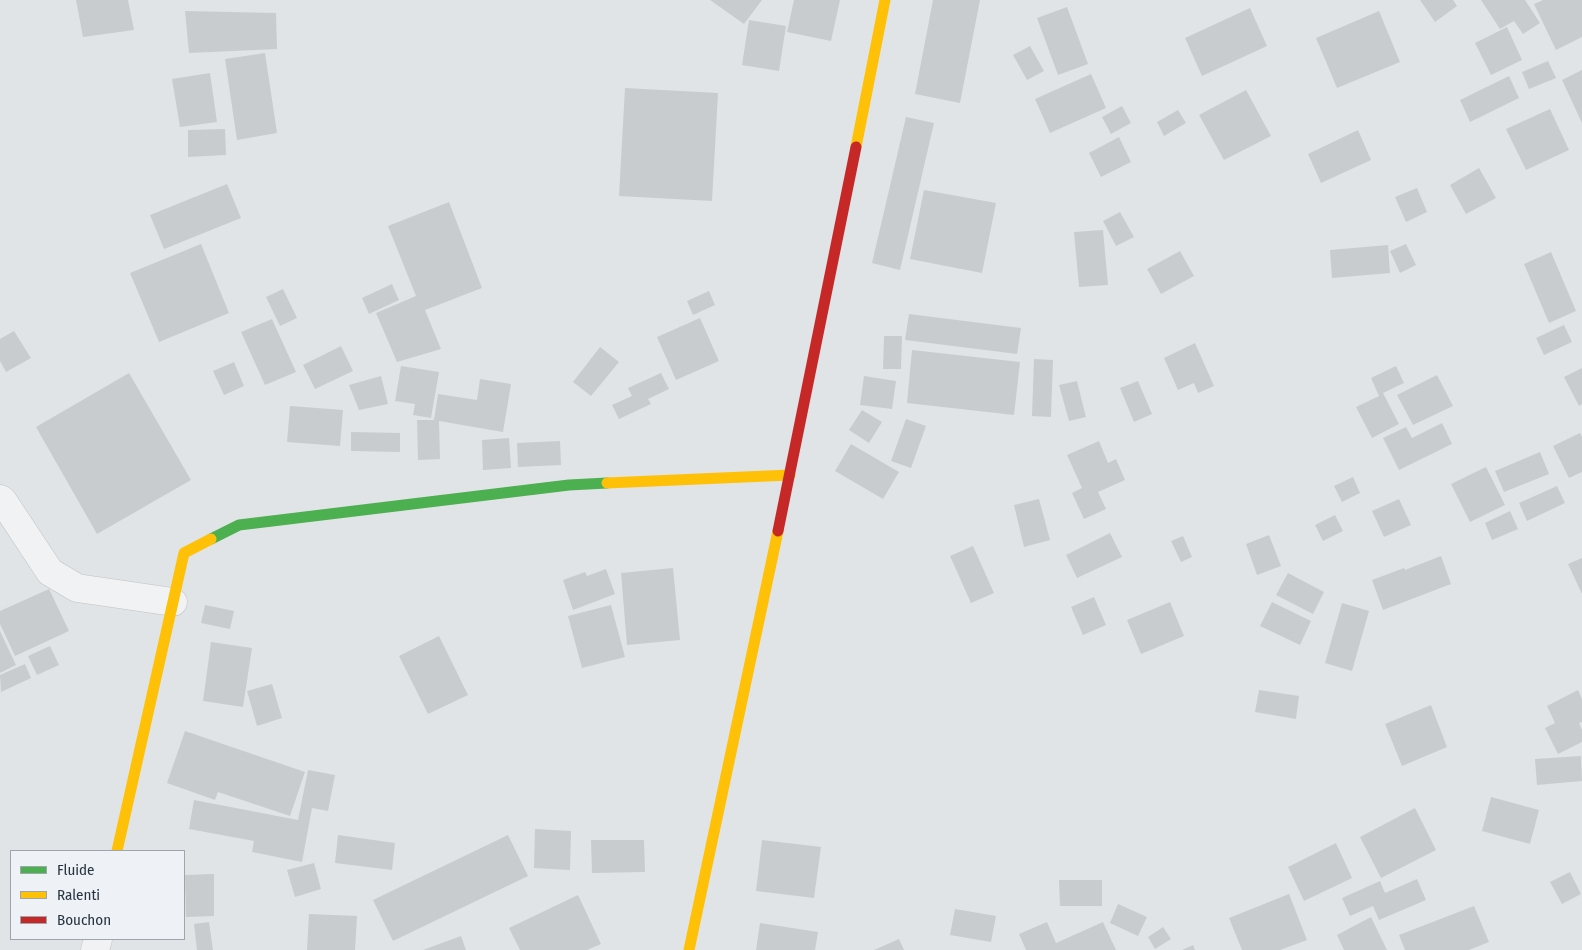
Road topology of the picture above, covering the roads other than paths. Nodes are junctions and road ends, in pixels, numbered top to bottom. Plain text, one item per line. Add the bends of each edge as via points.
1 (885, 0) edge
2 (790, 474) junction
3 (0, 499) edge
4 (173, 602) junction
5 (117, 850) edge
6 (689, 950) edge

1 - 2 main road
2 - 4 main road via 569,485 239,525 184,553
2 - 6 main road
3 - 4 street via 50,572 77,588
4 - 5 main road

